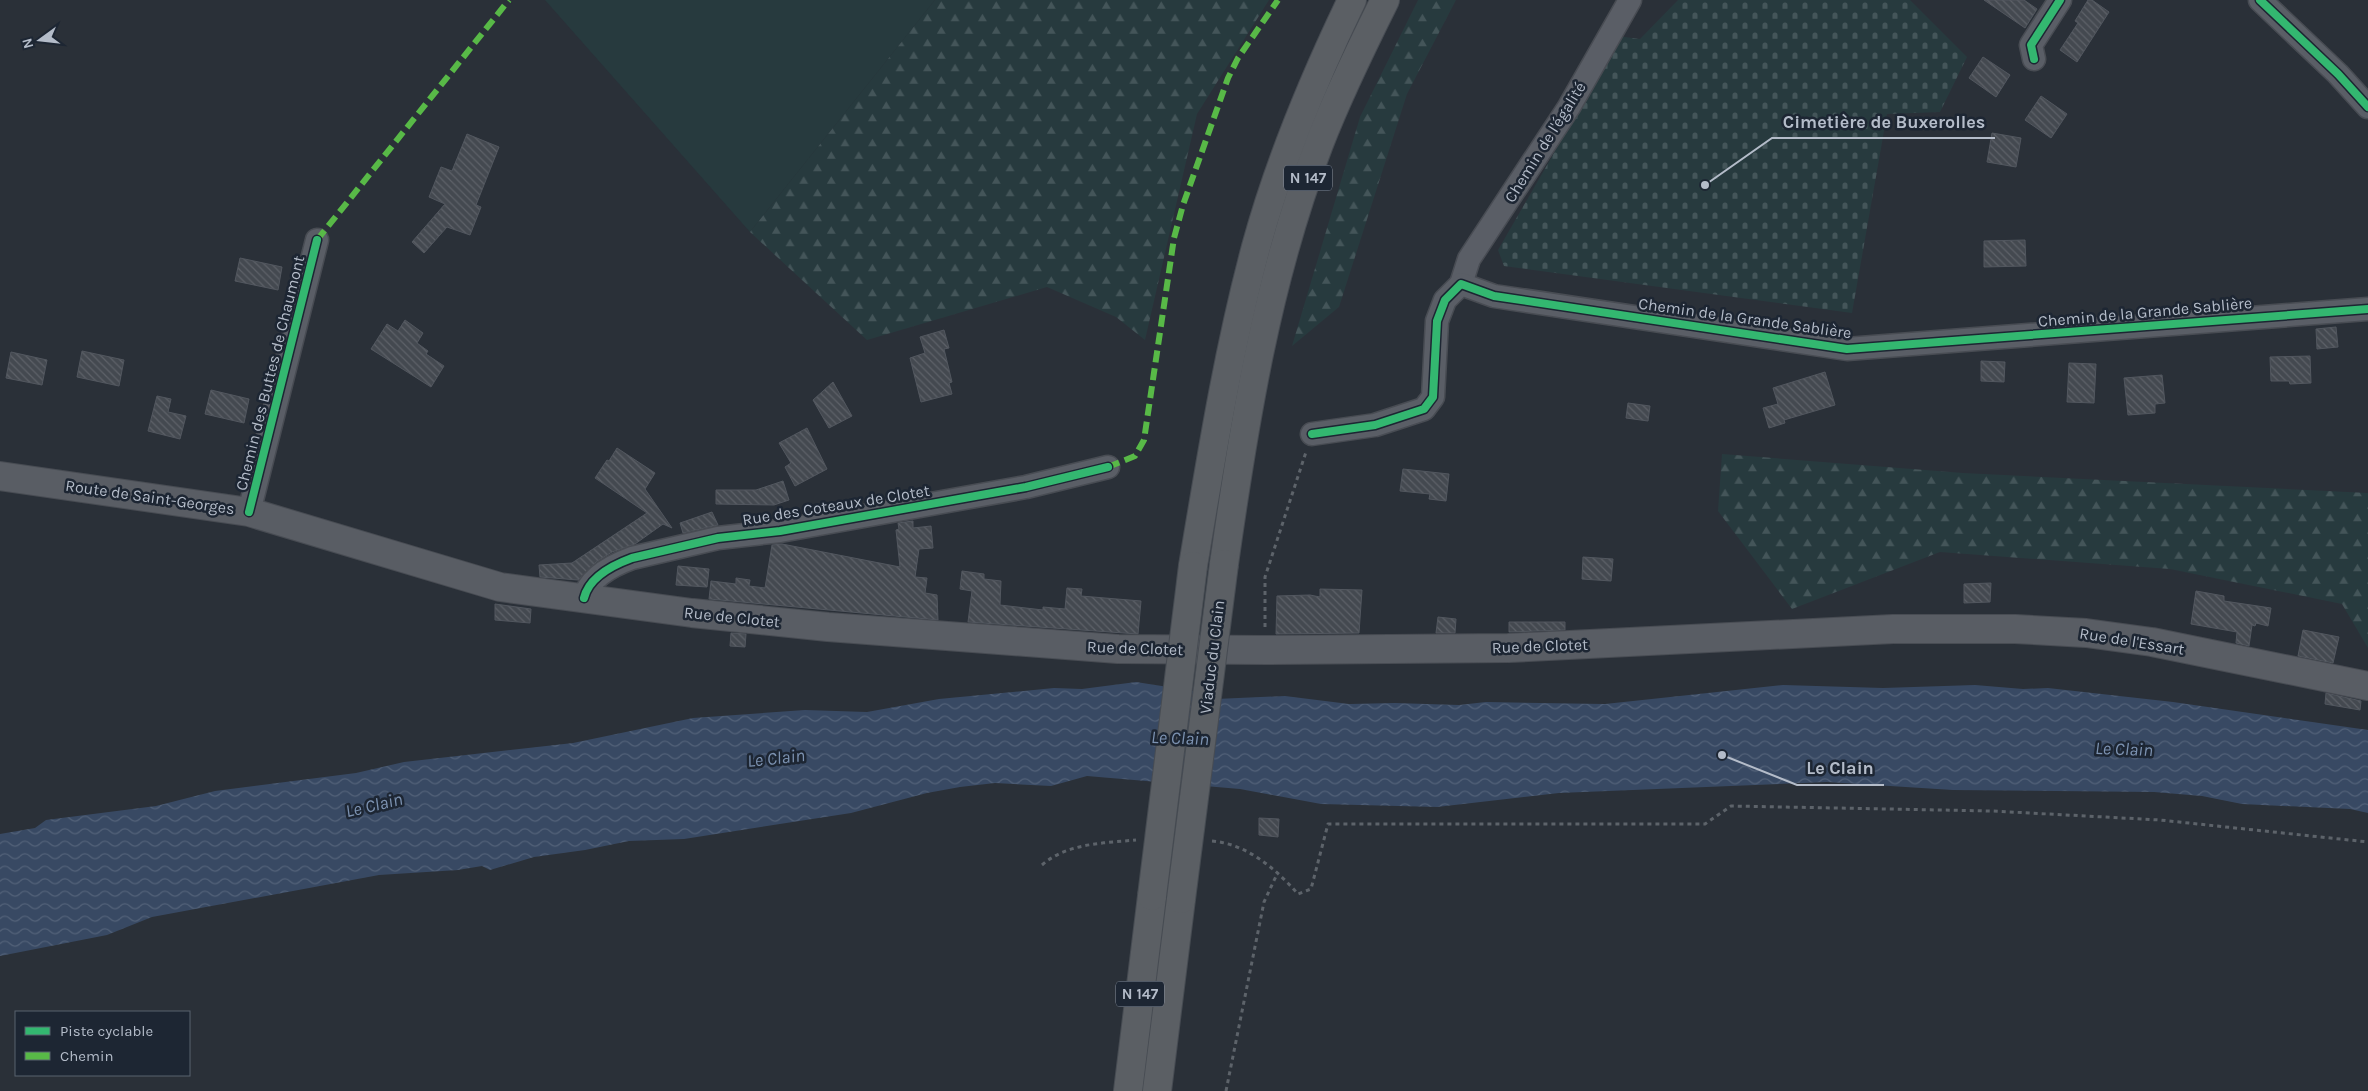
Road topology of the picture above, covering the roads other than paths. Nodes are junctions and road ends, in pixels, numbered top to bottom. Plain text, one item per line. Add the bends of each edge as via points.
1 (1352, 0) edge
2 (1385, 0) edge
3 (1630, 0) edge
4 (2060, 0) edge
5 (2260, 0) edge
6 (2034, 59) dead end
7 (2368, 106) edge
8 (317, 240) dead end
9 (1461, 284) junction
10 (2368, 309) edge
11 (1312, 434) road end
12 (1108, 467) dead end
13 (0, 476) edge
14 (250, 512) junction
15 (442, 571) joint
16 (584, 598) junction
17 (1893, 629) joint
18 (2368, 686) edge
19 (1128, 1091) edge
20 (1157, 1091) edge

1 - 19 highway, Viaduc du Clain / N 147, bridge via 1315,81 1271,196 1233,344 1193,566
2 - 20 highway, Viaduc du Clain / N 147, bridge via 1318,145 1284,250 1249,404 1224,564
3 - 9 street, Chemin de l'égalité via 1569,108 1469,259
4 - 6 street via 2031,45
5 - 7 street
8 - 14 street, Chemin des Buttes de Chaumont
9 - 10 street, Chemin de la Grande Sablière via 1494,296 1847,349
9 - 11 street via 1445,300 1437,321 1433,397 1424,409 1375,425
12 - 16 street, Rue des Coteaux de Clotet via 1026,487 780,531 718,538 632,558 595,579 586,588
13 - 14 main road, Route de Saint-Georges
14 - 15 main road, Route de Saint-Georges
15 - 16 main road, Rue de Clotet via 500,587
16 - 17 main road, Rue de Clotet via 692,613 876,631 1118,649 1508,648
17 - 18 main road, Rue de l'Essart via 2086,632 2152,642

